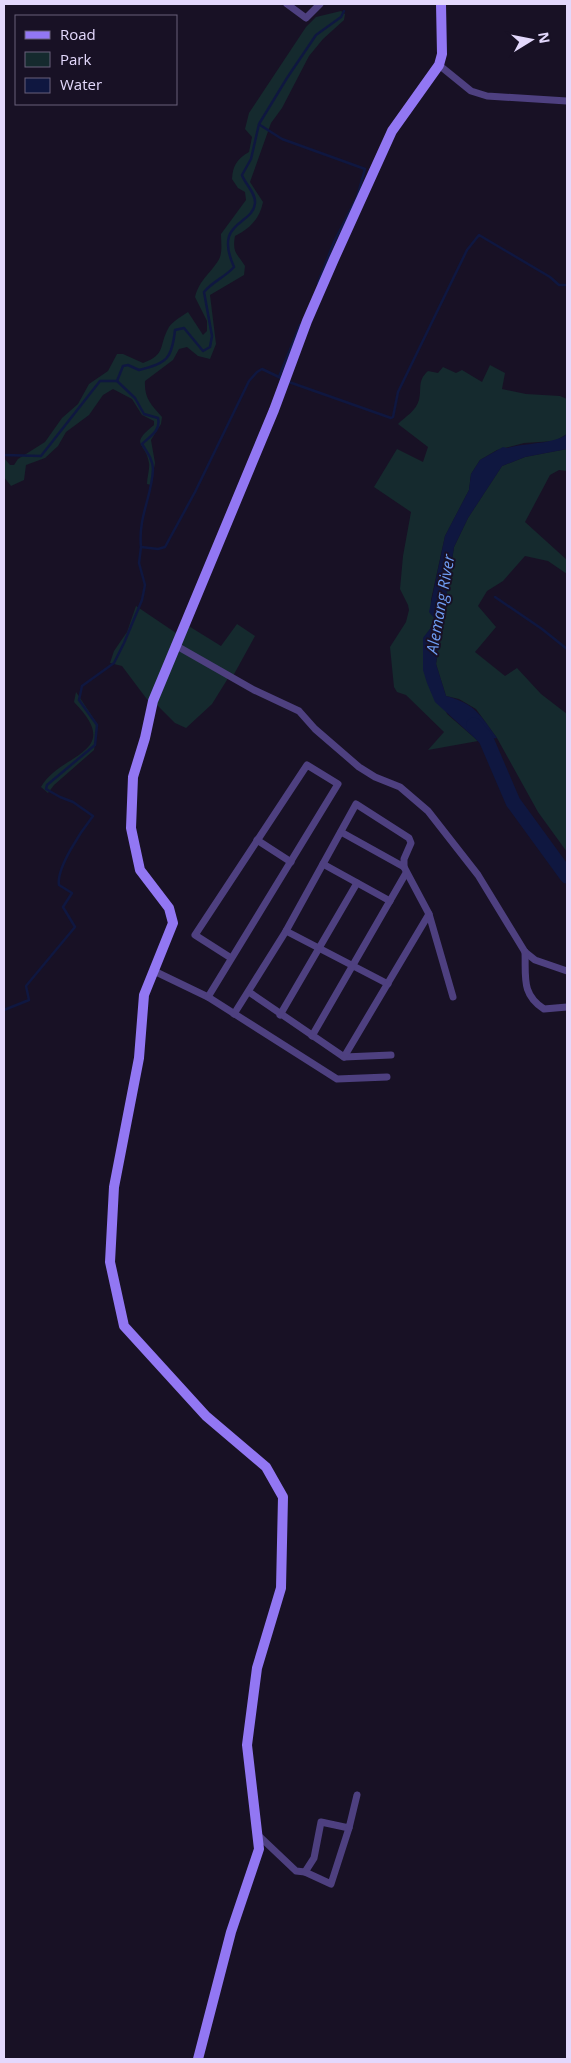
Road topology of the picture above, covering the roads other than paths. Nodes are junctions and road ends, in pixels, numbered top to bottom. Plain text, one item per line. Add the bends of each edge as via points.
1 (287, 4) edge
2 (320, 4) edge
3 (441, 4) edge
4 (439, 65) junction
5 (567, 102) edge
6 (175, 645) junction
7 (341, 832) junction
8 (256, 840) junction
9 (291, 862) junction
10 (323, 864) junction
11 (405, 870) junction
12 (357, 883) junction
13 (390, 901) junction
14 (429, 914) junction
15 (286, 931) junction
16 (320, 947) junction
17 (525, 952) junction
18 (231, 958) junction
19 (354, 966) junction
20 (154, 971) junction
21 (567, 971) edge
22 (388, 984) junction
23 (249, 992) junction
24 (208, 997) junction
25 (453, 997) dead end
26 (567, 1007) edge
27 (234, 1014) junction
28 (280, 1015) junction
29 (312, 1036) junction
30 (391, 1056) dead end
31 (344, 1057) junction
32 (388, 1077) dead end
33 (357, 1795) dead end
34 (349, 1828) junction
35 (257, 1834) junction
36 (305, 1872) junction
37 (198, 2059) edge

1 - 2 street via 306,18
3 - 4 street via 442,54
4 - 5 street via 471,91 487,96
4 - 6 street via 392,132 334,259
6 - 17 street via 254,690 299,711 315,730 359,767 400,787 422,806 478,875
6 - 20 street via 153,701 133,777 131,828 140,870 169,908 172,917
7 - 10 street
7 - 11 street
7 - 11 street via 356,804 410,838 404,860
8 - 9 street
8 - 9 street via 307,765 338,784
8 - 18 street via 195,935
9 - 18 street
10 - 12 street
10 - 15 street
11 - 13 street
11 - 14 street
12 - 13 street
12 - 16 street
13 - 19 street
14 - 22 street
14 - 25 street
15 - 16 street
15 - 23 street
16 - 19 street
16 - 28 street
17 - 21 street via 536,960
17 - 26 street via 530,998 544,1009
18 - 24 street
19 - 22 street
19 - 29 street
20 - 24 street
20 - 35 street via 144,995 139,1058 114,1187 110,1262 124,1326 206,1416 266,1467 283,1497 281,1588 257,1668 247,1744
22 - 31 street
23 - 27 street
23 - 28 street
24 - 27 street
27 - 32 street via 336,1079
28 - 29 street
29 - 31 street
30 - 31 street
33 - 34 street
34 - 36 street via 321,1822 314,1858
34 - 36 street via 331,1884
35 - 36 street via 296,1871
35 - 37 street via 259,1849 231,1932

